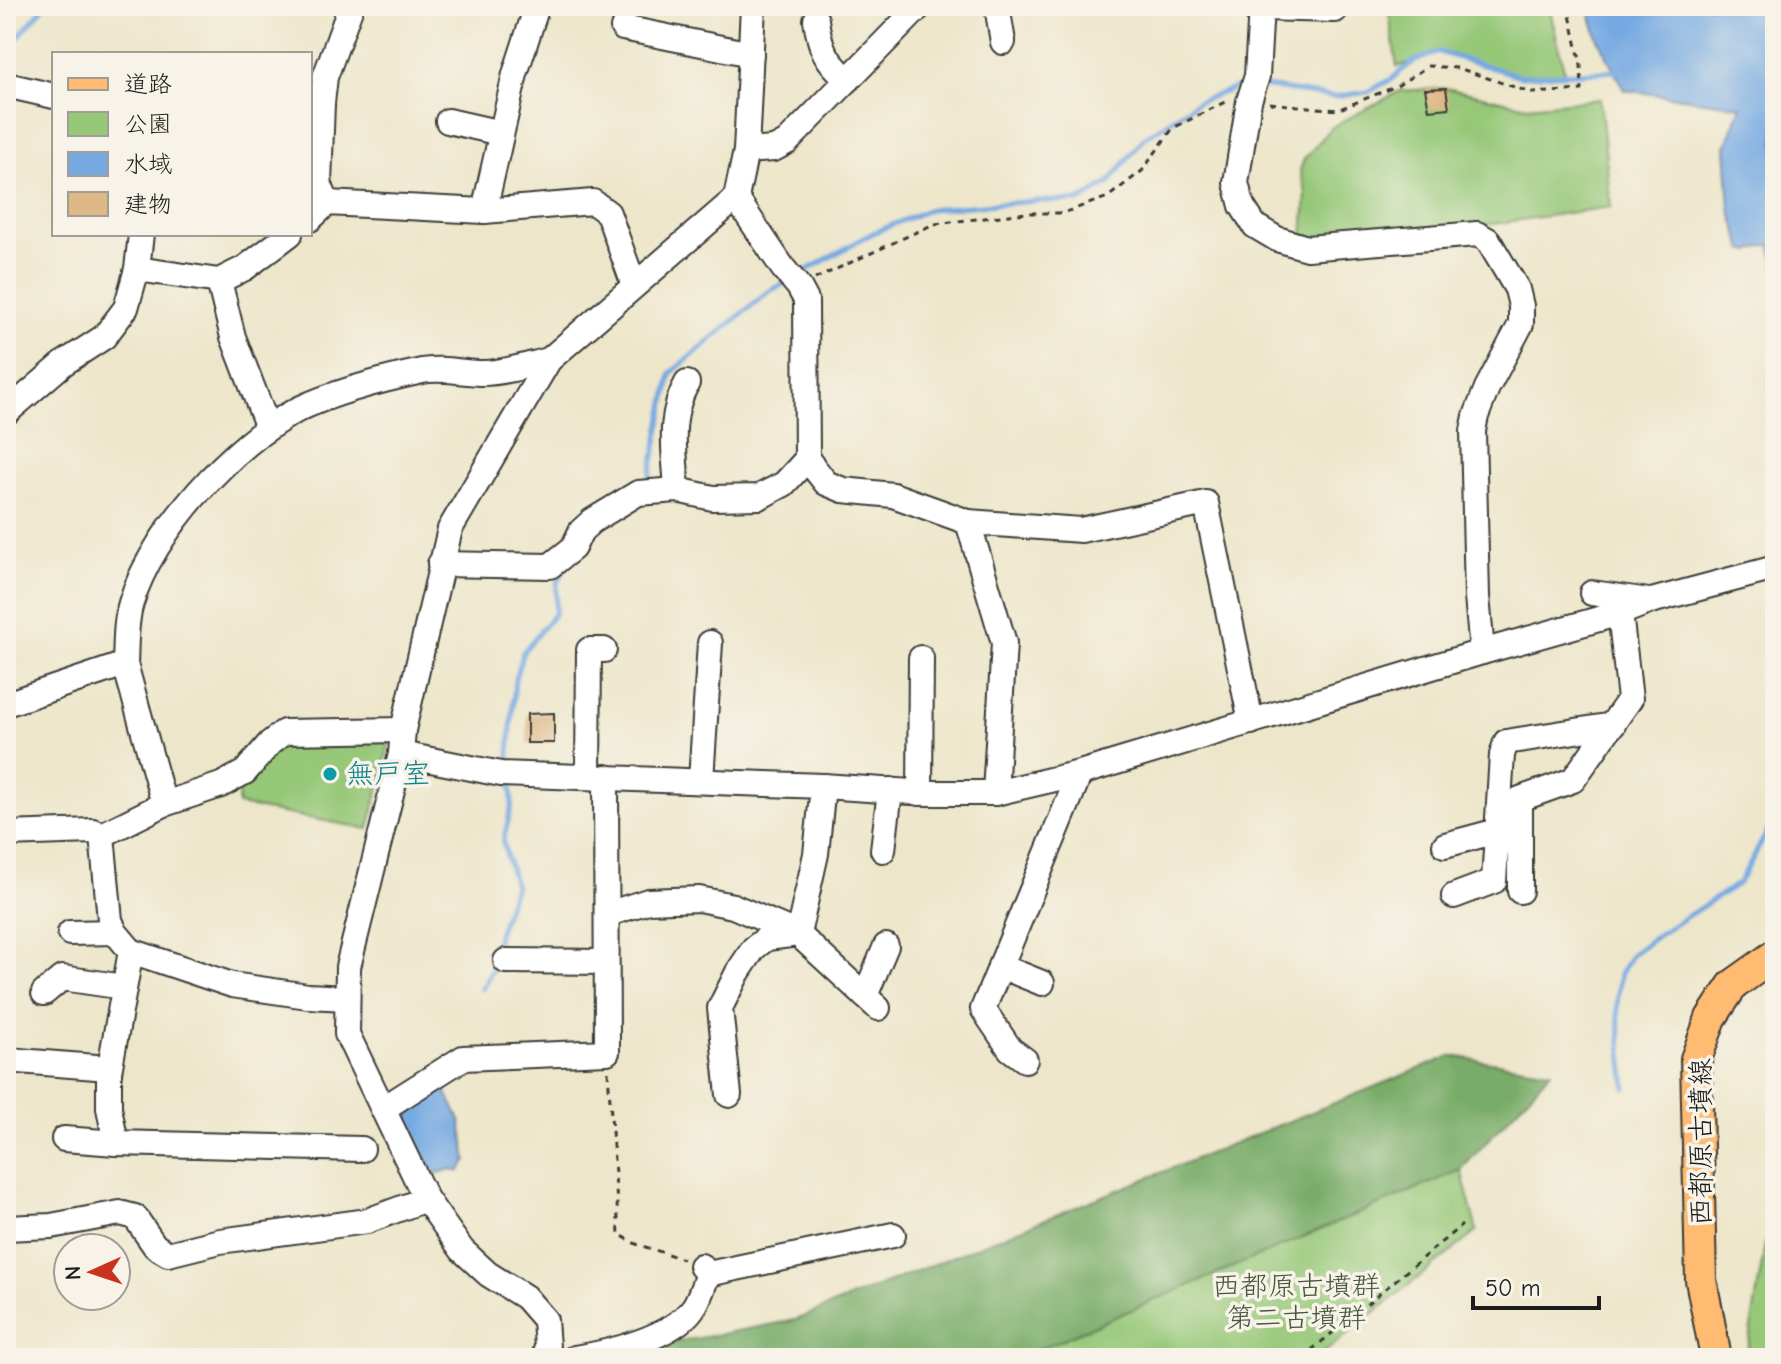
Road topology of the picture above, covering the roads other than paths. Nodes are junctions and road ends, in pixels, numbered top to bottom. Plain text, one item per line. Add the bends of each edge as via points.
1 (351, 6) edge
2 (537, 6) edge
3 (753, 6) edge
4 (920, 6) edge
5 (997, 6) edge
6 (1261, 7) edge
7 (1335, 10) dead end
8 (816, 20) dead end
9 (623, 28) dead end
10 (1003, 42) dead end
11 (751, 54) junction
12 (848, 80) junction
13 (6, 85) edge
14 (52, 96) edge
15 (316, 102) edge
16 (448, 121) dead end
17 (501, 133) junction
18 (746, 151) junction
19 (736, 198) junction
20 (319, 211) edge
21 (484, 211) junction
22 (141, 236) edge
23 (287, 236) edge
24 (137, 269) junction
25 (219, 281) junction
26 (634, 285) junction
27 (549, 360) junction
28 (687, 383) dead end
29 (6, 413) edge
30 (268, 428) junction
31 (807, 459) junction
32 (658, 491) junction
33 (968, 522) junction
34 (440, 564) junction
35 (1775, 568) edge
36 (1592, 593) dead end
37 (1651, 601) junction
38 (1620, 613) junction
39 (710, 643) dead end
40 (604, 650) dead end
41 (1482, 652) junction
42 (921, 658) dead end
43 (125, 664) junction
44 (6, 704) edge
45 (1251, 722) junction
46 (1613, 725) junction
47 (402, 742) junction
48 (1080, 773) junction
49 (597, 776) junction
50 (701, 780) junction
51 (823, 786) junction
52 (890, 790) junction
53 (920, 793) junction
54 (995, 793) junction
55 (164, 804) junction
56 (1497, 831) junction
57 (6, 834) edge
58 (102, 835) junction
59 (1445, 845) dead end
60 (883, 850) dead end
61 (1520, 891) dead end
62 (1454, 896) dead end
63 (608, 914) junction
64 (115, 932) junction
65 (70, 933) dead end
66 (798, 934) junction
67 (886, 946) dead end
68 (131, 951) junction
69 (1775, 955) edge
70 (506, 961) dead end
71 (606, 962) junction
72 (1000, 966) junction
73 (1042, 983) dead end
74 (124, 987) junction
75 (44, 993) dead end
76 (346, 998) junction
77 (6, 1060) edge
78 (1025, 1060) dead end
79 (109, 1068) junction
80 (729, 1095) dead end
81 (384, 1108) junction
82 (64, 1139) dead end
83 (116, 1143) junction
84 (362, 1149) dead end
85 (426, 1199) junction
86 (6, 1228) edge
87 (893, 1235) dead end
88 (544, 1358) edge
89 (574, 1358) edge
90 (1716, 1358) edge

1 - 15 street
2 - 17 street
3 - 11 street
4 - 12 street
5 - 10 street
6 - 7 street
6 - 41 street via 1236,183 1255,226 1307,248 1477,234 1488,240 1517,289 1521,324 1487,388 1473,431
8 - 12 street via 820,46
9 - 11 street
11 - 18 street
12 - 18 street via 787,142 774,149
13 - 14 street
15 - 20 street
16 - 17 street
17 - 21 street
18 - 19 street
19 - 26 street
19 - 31 street via 806,300
20 - 21 street
21 - 26 street via 593,202 608,213
22 - 24 street
23 - 25 street
24 - 25 street
24 - 29 street via 126,308 104,337
25 - 30 street via 233,337
26 - 27 street
27 - 30 street via 486,373 413,373 329,397
27 - 34 street via 450,529
28 - 32 street via 677,401
30 - 43 street via 174,520 144,567 129,607
31 - 32 street via 784,484 759,497
31 - 33 street via 826,483 843,490 893,495
32 - 34 street via 592,521 573,548 550,566
33 - 45 street via 1081,530 1206,503
33 - 54 street via 1004,643
34 - 47 street
35 - 37 street
36 - 37 street
37 - 38 street
38 - 41 street
38 - 46 street via 1630,699
39 - 50 street
40 - 49 street via 589,650
41 - 45 street
42 - 53 street
43 - 44 street
43 - 55 street
45 - 48 street
46 - 56 street via 1506,742
46 - 61 street via 1573,780 1520,799
47 - 49 street via 510,774
47 - 55 street via 284,732 245,772
47 - 76 street via 348,967
48 - 54 street
48 - 72 street
49 - 50 street
49 - 63 street
50 - 51 street
51 - 52 street
51 - 66 street via 816,854
52 - 53 street
52 - 60 street
53 - 54 street
55 - 58 street
56 - 59 street
56 - 62 street via 1494,881
57 - 58 street
58 - 64 street
63 - 66 street via 648,901 699,899 733,906
63 - 71 street
64 - 65 street
64 - 68 street
66 - 67 street via 871,1002
66 - 80 street via 767,938 754,948 720,1008
68 - 74 street
68 - 76 street via 232,985
69 - 90 main road, 西都原古墳線 via 1733,985 1711,1018 1696,1059 1701,1280
70 - 71 street
71 - 81 street via 607,1052 463,1058
72 - 73 street
72 - 78 street via 983,1009 1010,1049
74 - 75 street via 62,978
74 - 79 street
76 - 81 street via 347,1034
77 - 79 street
79 - 83 street
81 - 85 street
82 - 83 street
83 - 84 street
85 - 86 street via 367,1221 233,1239 168,1254 155,1246 135,1217 120,1213
85 - 88 street via 462,1250 525,1297 545,1320
87 - 89 street via 705,1270 693,1308 674,1326 641,1341

